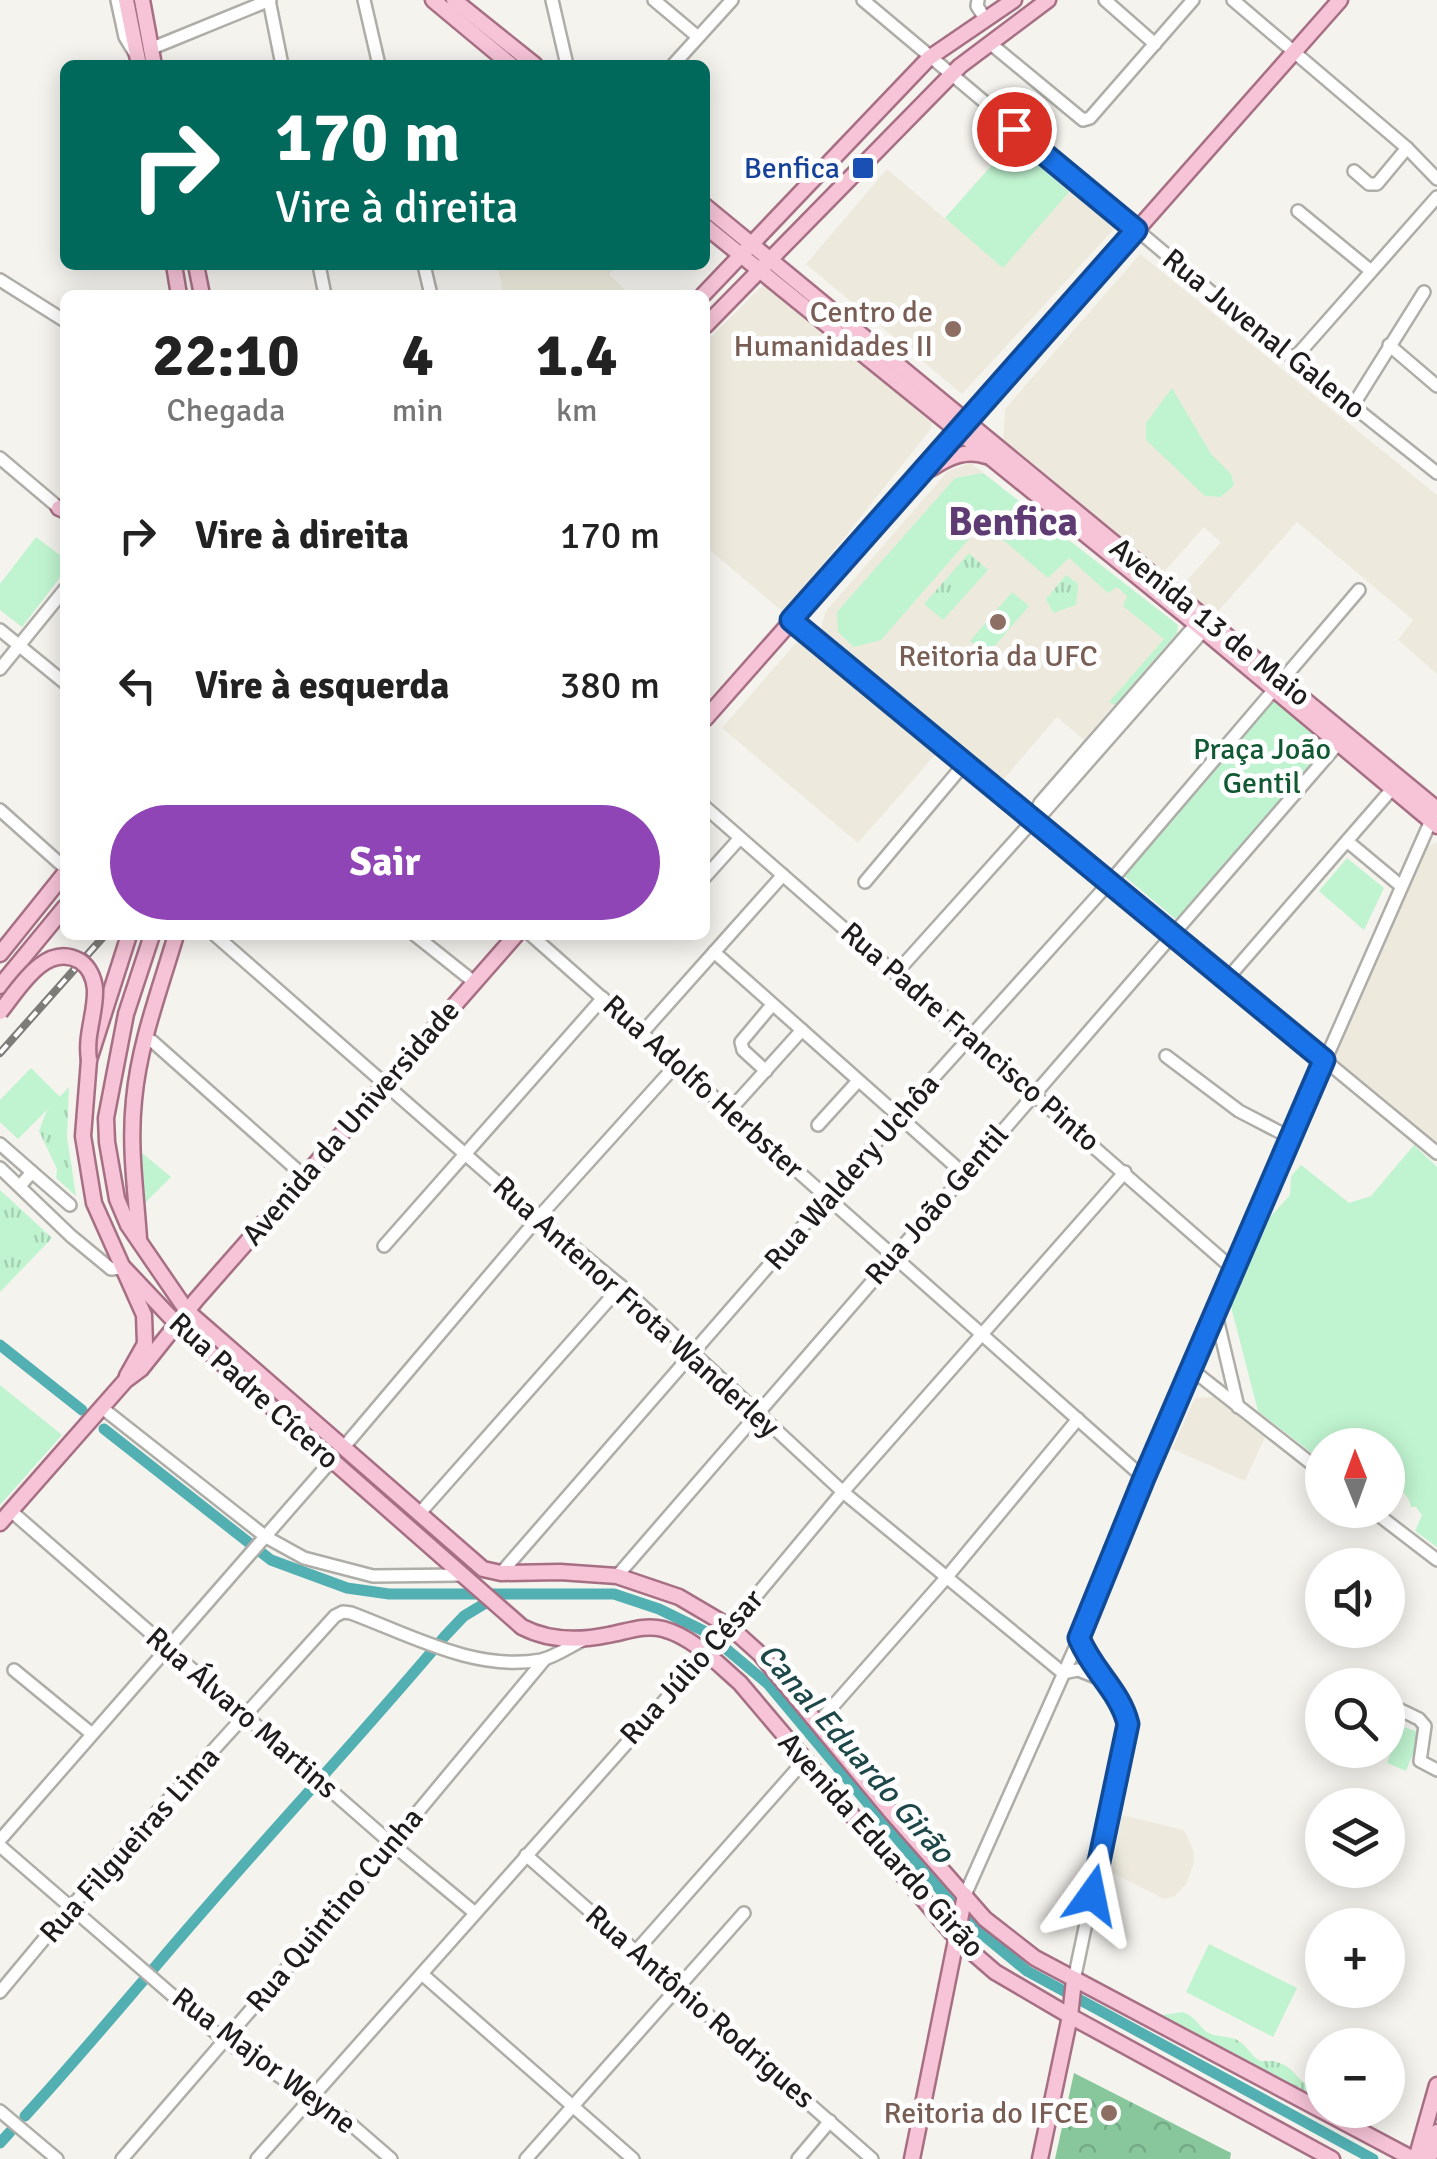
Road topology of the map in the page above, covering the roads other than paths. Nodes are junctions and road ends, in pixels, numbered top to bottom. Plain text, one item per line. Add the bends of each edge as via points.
1 (117, 0) edge
2 (126, 0) edge
3 (142, 0) edge
4 (270, 0) edge
5 (364, 0) edge
6 (432, 0) edge
7 (454, 0) edge
8 (552, 0) edge
9 (654, 0) edge
10 (732, 0) edge
11 (864, 0) edge
12 (978, 0) edge
13 (1014, 0) edge
14 (1048, 0) edge
15 (1105, 0) edge
16 (1192, 0) edge
17 (1234, 0) edge
18 (1340, 0) edge
19 (986, 20) junction
20 (698, 37) junction
21 (991, 44) junction
22 (1155, 44) junction
23 (1293, 53) junction
24 (142, 57) edge
25 (929, 58) junction
26 (281, 60) edge
27 (377, 60) edge
28 (505, 60) edge
29 (529, 60) edge
30 (567, 60) edge
31 (677, 60) edge
32 (950, 76) junction
33 (1407, 148) junction
34 (1354, 171) dead end
35 (1437, 179) edge
36 (1437, 197) edge
37 (1298, 211) dead end
38 (710, 212) edge
39 (710, 229) edge
40 (1136, 230) junction
41 (745, 250) junction
42 (763, 265) junction
43 (1371, 271) junction
44 (0, 280) edge
45 (708, 290) edge
46 (1424, 292) dead end
47 (60, 317) edge
48 (710, 321) edge
49 (1389, 345) junction
50 (1294, 360) junction
51 (1437, 386) edge
52 (1352, 407) junction
53 (963, 426) junction
54 (0, 458) edge
55 (993, 460) junction
56 (1437, 473) edge
57 (923, 474) junction
58 (60, 508) edge
59 (1359, 590) dead end
60 (60, 595) edge
61 (791, 620) junction
62 (1200, 628) junction
63 (0, 630) edge
64 (20, 646) junction
65 (0, 669) edge
66 (60, 679) edge
67 (1277, 686) junction
68 (710, 713) edge
69 (1338, 744) junction
70 (964, 763) junction
71 (1392, 788) junction
72 (0, 810) edge
73 (710, 811) edge
74 (1436, 814) edge
75 (1033, 820) junction
76 (740, 838) junction
77 (1347, 841) junction
78 (60, 865) edge
79 (710, 871) edge
80 (783, 874) junction
81 (60, 876) edge
82 (865, 882) dead end
83 (1109, 883) junction
84 (1401, 886) junction
85 (60, 913) edge
86 (1172, 934) junction
87 (127, 940) edge
88 (150, 940) edge
89 (174, 940) edge
90 (221, 940) edge
91 (421, 940) edge
92 (512, 940) edge
93 (537, 940) edge
94 (714, 952) junction
95 (0, 954) edge
96 (896, 972) junction
97 (1227, 978) junction
98 (474, 982) junction
99 (0, 986) edge
100 (603, 998) junction
101 (772, 1004) junction
102 (0, 1012) edge
103 (802, 1030) junction
104 (642, 1032) junction
105 (969, 1037) junction
106 (152, 1040) dead end
107 (1166, 1056) dead end
108 (89, 1060) junction
109 (1324, 1060) junction
110 (676, 1064) junction
111 (766, 1071) junction
112 (858, 1080) junction
113 (384, 1084) junction
114 (1034, 1094) junction
115 (730, 1110) junction
116 (900, 1116) junction
117 (818, 1125) dead end
118 (1291, 1138) junction
119 (0, 1144) edge
120 (1437, 1153) edge
121 (464, 1154) junction
122 (0, 1168) edge
123 (32, 1172) junction
124 (1125, 1172) junction
125 (964, 1174) junction
126 (305, 1177) junction
127 (20, 1186) junction
128 (828, 1198) junction
129 (70, 1205) dead end
130 (538, 1218) junction
131 (139, 1240) junction
132 (384, 1246) dead end
133 (892, 1256) junction
134 (124, 1268) junction
135 (1234, 1268) junction
136 (621, 1286) junction
137 (188, 1310) junction
138 (1215, 1312) junction
139 (177, 1324) junction
140 (982, 1334) junction
141 (692, 1355) junction
142 (1191, 1369) junction
143 (125, 1380) junction
144 (102, 1407) junction
145 (1238, 1407) junction
146 (757, 1414) junction
147 (1078, 1419) junction
148 (342, 1448) junction
149 (1305, 1459) edge
150 (332, 1460) junction
151 (1144, 1478) junction
152 (843, 1492) junction
153 (11, 1511) junction
154 (419, 1514) junction
155 (0, 1524) edge
156 (1395, 1528) edge
157 (264, 1539) junction
158 (1437, 1560) edge
159 (501, 1572) junction
160 (617, 1576) junction
161 (946, 1578) junction
162 (467, 1579) junction
163 (493, 1602) joint
164 (728, 1629) junction
165 (586, 1638) junction
166 (1079, 1638) junction
167 (167, 1646) junction
168 (708, 1649) junction
169 (545, 1660) junction
170 (14, 1670) dead end
171 (1063, 1674) junction
172 (1101, 1679) junction
173 (1405, 1712) edge
174 (246, 1715) junction
175 (818, 1723) junction
176 (92, 1734) junction
177 (804, 1761) junction
178 (1437, 1770) edge
179 (0, 1843) edge
180 (392, 1844) junction
181 (526, 1855) junction
182 (70, 1908) junction
183 (962, 1909) junction
184 (475, 1913) junction
185 (744, 1914) dead end
186 (956, 1939) junction
187 (637, 1950) junction
188 (422, 1974) junction
189 (679, 1986) junction
190 (0, 1992) edge
191 (1072, 1998) junction
192 (224, 2040) junction
193 (1437, 2085) edge
194 (313, 2097) junction
195 (574, 2107) junction
196 (0, 2111) edge
197 (830, 2121) junction
198 (1437, 2132) edge
199 (57, 2159) edge
200 (122, 2159) edge
201 (258, 2159) edge
202 (391, 2159) edge
203 (526, 2159) edge
204 (634, 2159) edge
205 (798, 2159) edge
206 (872, 2159) edge
207 (912, 2159) edge
208 (1040, 2159) edge
209 (1332, 2159) edge
210 (1414, 2159) edge
211 (1429, 2159) edge

1 - 24 street via 125,37
2 - 24 main road
3 - 24 main road
4 - 24 street
4 - 26 street
5 - 27 street
6 - 28 main road
7 - 29 main road
8 - 30 street
9 - 20 street
10 - 20 street
11 - 25 street, Rua Juvenal Galeno
12 - 19 street
13 - 19 main road
14 - 21 main road
15 - 22 street
16 - 22 street
17 - 23 street
18 - 23 main road
19 - 25 main road
20 - 31 street
21 - 22 street via 1083,120
21 - 32 main road
23 - 33 street
23 - 40 main road
25 - 32 street, Rua Juvenal Galeno
25 - 41 main road
32 - 40 street, Rua Juvenal Galeno
32 - 42 main road
33 - 34 street via 1377,184
33 - 35 street
36 - 43 street
37 - 43 street
38 - 41 main road, Avenida 13 de Maio
39 - 41 main road, Avenida 13 de Maio
40 - 50 street, Rua Juvenal Galeno
40 - 53 main road
41 - 42 main road, Avenida 13 de Maio
41 - 45 main road
42 - 48 main road
42 - 53 main road, Avenida 13 de Maio
43 - 50 street
44 - 47 street
46 - 49 street
49 - 51 street
49 - 52 street
50 - 52 street, Rua Juvenal Galeno
52 - 56 street, Rua Juvenal Galeno
53 - 55 main road, Avenida 13 de Maio
53 - 57 main road
53 - 67 main road, Avenida 13 de Maio
54 - 58 street
55 - 57 main road via 954,456
55 - 62 main road, Avenida 13 de Maio
57 - 61 main road
59 - 67 street, Rua Waldery Uchôa
60 - 64 street
61 - 68 main road
61 - 70 street
62 - 67 main road, Avenida 13 de Maio
62 - 75 street via 1040,802
63 - 64 street
64 - 65 street
64 - 66 street
67 - 69 main road, Avenida 13 de Maio
67 - 74 main road, Avenida 13 de Maio
67 - 83 street, Rua Waldery Uchôa
69 - 71 main road, Avenida 13 de Maio
69 - 86 street, Rua João Gentil
70 - 75 street
70 - 82 street
71 - 74 main road, Avenida 13 de Maio
71 - 77 street
72 - 78 street
73 - 76 street, Rua Padre Francisco Pinto
74 - 84 street
75 - 83 street
75 - 96 street
76 - 79 street
76 - 80 street, Rua Padre Francisco Pinto
77 - 84 street
77 - 97 street
80 - 94 street
80 - 96 street, Rua Padre Francisco Pinto
81 - 95 main road
83 - 86 street
83 - 105 street, Rua Waldery Uchôa
84 - 109 street
85 - 99 main road
86 - 97 street
86 - 114 street, Rua João Gentil
87 - 108 main road
88 - 131 main road, Rua Padre Cícero via 108,1098 117,1199
89 - 131 main road via 134,1099
90 - 113 street, Rua Antenor Frota Wanderley
91 - 98 street
92 - 98 main road, Avenida da Universidade
93 - 100 street, Rua Adolfo Herbster
94 - 101 street
94 - 104 street
96 - 105 street, Rua Padre Francisco Pinto
97 - 109 street
98 - 113 main road, Avenida da Universidade
100 - 104 street, Rua Adolfo Herbster
100 - 121 street
101 - 103 street
101 - 111 street via 741,1042
102 - 108 main road, bridge via 46,960 79,961 95,987
103 - 111 street
103 - 112 street
104 - 110 street, Rua Adolfo Herbster
105 - 114 street, Rua Padre Francisco Pinto
105 - 116 street, Rua Waldery Uchôa
106 - 126 street
107 - 118 street via 1239,1111
108 - 134 main road via 84,1136 94,1202
109 - 118 street
109 - 120 street
110 - 115 street, Rua Adolfo Herbster
110 - 130 street
111 - 115 street
112 - 116 street
112 - 117 street
113 - 121 street, Rua Antenor Frota Wanderley
113 - 126 main road, Avenida da Universidade
114 - 124 street, Rua Padre Francisco Pinto
114 - 125 street, Rua João Gentil
115 - 128 street, Rua Adolfo Herbster
116 - 125 street
116 - 128 street, Rua Waldery Uchôa
118 - 135 street
119 - 123 street
121 - 130 street, Rua Antenor Frota Wanderley
121 - 132 street
122 - 127 street, Rua Padre Cícero
123 - 127 street
123 - 129 street
124 - 135 street, Rua Padre Francisco Pinto
124 - 140 street, Rua Júlio César
125 - 133 street, Rua João Gentil
126 - 137 main road, Avenida da Universidade
127 - 134 street, Rua Padre Cícero via 110,1268
128 - 133 street, Rua Adolfo Herbster
128 - 141 street, Rua Waldery Uchôa
130 - 136 street, Rua Antenor Frota Wanderley
130 - 148 street
131 - 137 main road, Rua Padre Cícero
133 - 140 street, Rua Adolfo Herbster
133 - 146 street, Rua João Gentil
134 - 139 main road, Rua Padre Cícero
134 - 143 main road via 146,1334
135 - 138 street
136 - 141 street, Rua Antenor Frota Wanderley
136 - 154 street
137 - 139 main road, Avenida da Universidade
137 - 148 main road, Rua Padre Cícero
138 - 142 street
138 - 145 street
139 - 143 main road, Avenida da Universidade
139 - 150 main road, Rua Padre Cícero
140 - 147 street, Rua Adolfo Herbster
140 - 152 street, Rua Júlio César
141 - 146 street, Rua Antenor Frota Wanderley
141 - 159 street, Rua Waldery Uchôa
142 - 145 street
142 - 151 street
143 - 144 main road
144 - 153 main road
144 - 157 street
145 - 149 street
146 - 152 street, Rua Antenor Frota Wanderley
146 - 160 street, Rua João Gentil
147 - 151 street, Rua Adolfo Herbster
147 - 161 street
148 - 154 main road, Rua Padre Cícero
150 - 157 street
150 - 162 main road, Rua Padre Cícero
151 - 166 street
152 - 161 street, Rua Antenor Frota Wanderley
152 - 164 street, Rua Júlio César
153 - 155 main road
153 - 167 street, Rua Álvaro Martins
154 - 159 main road, Rua Padre Cícero via 483,1568
156 - 158 street
157 - 162 street via 304,1558 373,1576
157 - 167 street
159 - 160 main road, Avenida Eduardo Girão
160 - 164 main road, Avenida Eduardo Girão via 679,1597
161 - 171 street, Rua Antenor Frota Wanderley
161 - 175 street
162 - 163 main road, Rua Padre Cícero
163 - 165 main road, Avenida Eduardo Girão via 534,1633
164 - 168 street, Rua Júlio César
164 - 175 main road, Avenida Eduardo Girão via 760,1654
165 - 168 main road, Avenida Eduardo Girão via 654,1627
165 - 169 street
166 - 171 street
166 - 172 street
167 - 174 street, Rua Álvaro Martins
167 - 176 street
168 - 177 main road, Avenida Eduardo Girão
168 - 181 street, Rua Júlio César
169 - 174 street, Rua Filgueiras Lima via 486,1660 343,1612
169 - 180 street, Rua Quintino Cunha
170 - 176 street
171 - 172 street via 1078,1670
171 - 183 street
172 - 191 street via 1122,1701 1128,1724
173 - 178 street via 1425,1726 1420,1761
174 - 180 street, Rua Álvaro Martins
174 - 182 street, Rua Filgueiras Lima
175 - 183 main road, Avenida Eduardo Girão
176 - 179 street
177 - 186 main road, Avenida Eduardo Girão
177 - 187 street
179 - 182 street, Rua Major Weyne
180 - 184 street, Rua Álvaro Martins
180 - 192 street, Rua Quintino Cunha
181 - 184 street, Rua Júlio César
181 - 187 street, Rua Antônio Rodrigues
182 - 190 street, Rua Filgueiras Lima
182 - 192 street, Rua Major Weyne
183 - 186 main road
183 - 191 main road, Avenida Eduardo Girão via 986,1919 1035,1958
184 - 188 street, Rua Júlio César
185 - 189 street
186 - 191 main road, Avenida Eduardo Girão via 995,1972
186 - 207 main road
187 - 189 street, Rua Antônio Rodrigues
188 - 194 street, Rua Júlio César
188 - 195 street
189 - 195 street
189 - 197 street, Rua Antônio Rodrigues
191 - 208 main road
191 - 209 main road, Avenida Eduardo Girão
191 - 210 main road, Avenida Eduardo Girão
192 - 194 street, Rua Major Weyne
192 - 200 street, Rua Quintino Cunha
193 - 210 main road
194 - 201 street, Rua Júlio César
194 - 202 street, Rua Major Weyne
195 - 203 street
195 - 204 street
196 - 199 street
197 - 205 street
197 - 206 street, Rua Antônio Rodrigues
198 - 211 main road

